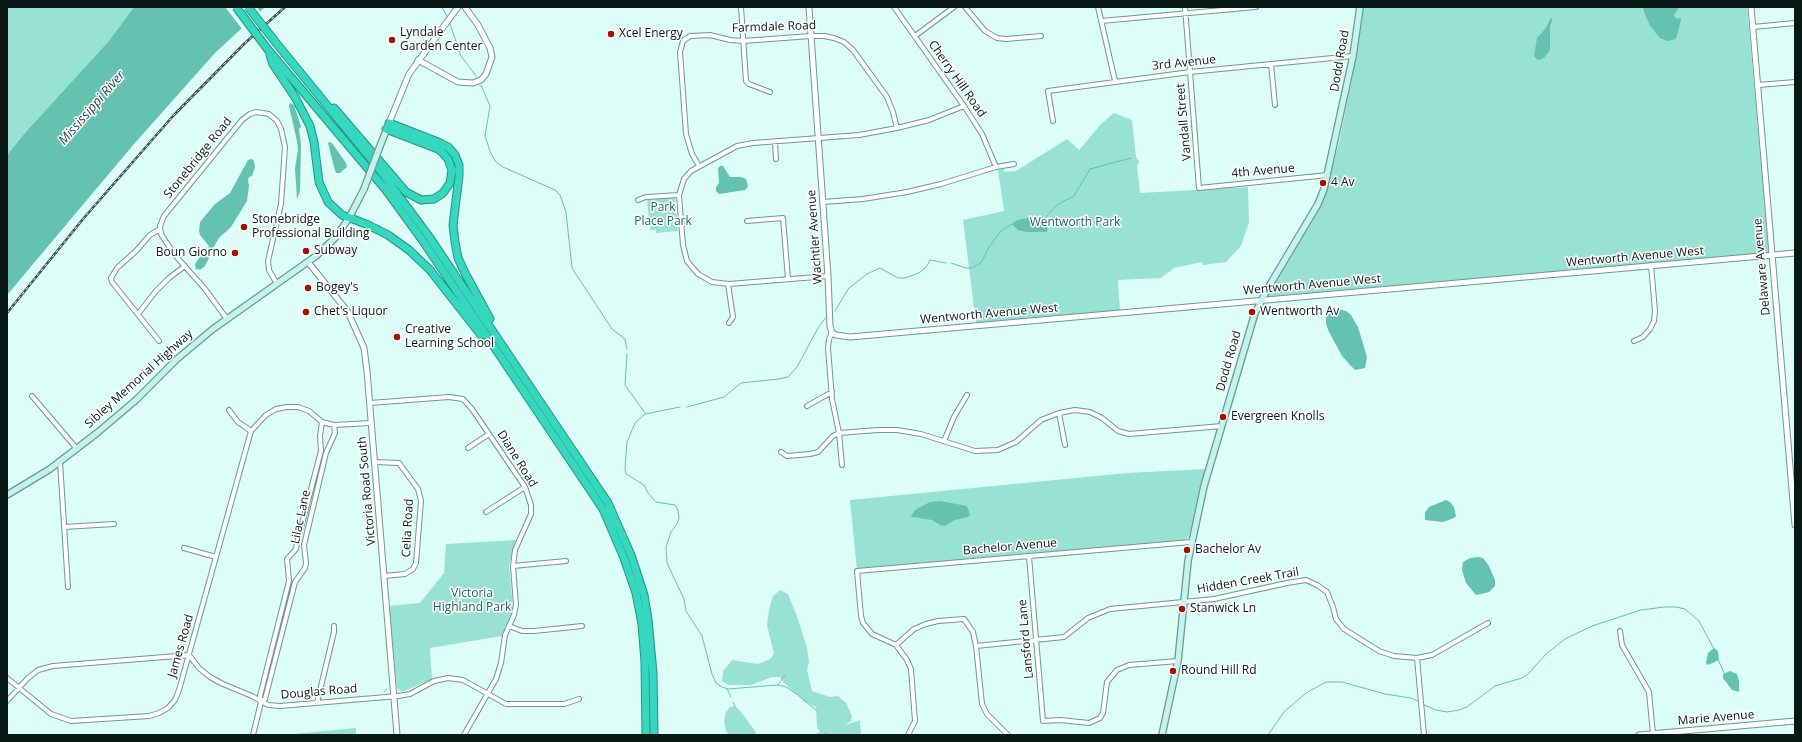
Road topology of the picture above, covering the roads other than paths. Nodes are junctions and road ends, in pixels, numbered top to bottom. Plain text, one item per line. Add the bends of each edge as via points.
1 (236, 7) edge
2 (248, 7) edge
3 (458, 7) edge
4 (465, 7) edge
5 (741, 7) edge
6 (809, 7) edge
7 (894, 7) edge
8 (954, 7) edge
9 (965, 7) edge
10 (1098, 7) edge
11 (1185, 7) edge
12 (1256, 7) edge
13 (1360, 7) edge
14 (1751, 7) edge
15 (1185, 13) junction
16 (1101, 21) junction
17 (1795, 23) edge
18 (1753, 27) junction
19 (811, 36) junction
20 (915, 36) junction
21 (1041, 36) dead end
22 (743, 41) junction
23 (279, 47) junction
24 (269, 51) junction
25 (1353, 56) junction
26 (418, 60) junction
27 (1271, 64) junction
28 (1190, 72) junction
29 (1115, 81) junction
30 (1795, 82) edge
31 (1758, 85) junction
32 (770, 92) dead end
33 (1275, 105) dead end
34 (964, 106) junction
35 (1053, 121) dead end
36 (388, 126) junction
37 (897, 128) junction
38 (818, 138) junction
39 (775, 142) junction
40 (776, 159) dead end
41 (1014, 164) dead end
42 (699, 166) junction
43 (996, 167) junction
44 (1328, 175) junction
45 (1199, 188) joint
46 (679, 194) junction
47 (638, 200) dead end
48 (823, 202) junction
49 (349, 218) junction
50 (747, 221) dead end
51 (160, 229) junction
52 (1795, 253) edge
53 (1771, 255) junction
54 (308, 262) junction
55 (1651, 265) junction
56 (185, 266) junction
57 (828, 276) junction
58 (788, 279) junction
59 (277, 284) junction
60 (728, 284) junction
61 (1262, 300) junction
62 (138, 314) junction
63 (227, 319) junction
64 (729, 324) dead end
65 (832, 333) junction
66 (159, 341) dead end
67 (1634, 341) dead end
68 (513, 359) junction
69 (510, 371) junction
70 (832, 392) junction
71 (32, 396) dead end
72 (967, 396) dead end
73 (370, 403) junction
74 (807, 406) dead end
75 (229, 410) dead end
76 (1059, 413) junction
77 (322, 422) junction
78 (371, 423) junction
79 (334, 425) junction
80 (1222, 426) junction
81 (252, 431) junction
82 (839, 433) junction
83 (489, 434) junction
84 (944, 441) junction
85 (1065, 445) dead end
86 (468, 448) dead end
87 (77, 449) junction
88 (782, 452) dead end
89 (60, 462) junction
90 (375, 462) junction
91 (842, 465) dead end
92 (525, 487) junction
93 (7, 495) edge
94 (486, 512) dead end
95 (114, 524) dead end
96 (1795, 525) edge
97 (64, 527) junction
98 (1191, 542) junction
99 (184, 548) dead end
100 (1029, 556) junction
101 (216, 557) junction
102 (566, 561) dead end
103 (513, 566) junction
104 (384, 576) junction
105 (68, 587) dead end
106 (1184, 601) junction
107 (1488, 623) dead end
108 (334, 626) dead end
109 (509, 626) junction
110 (582, 626) dead end
111 (1620, 631) dead end
112 (1036, 641) junction
113 (896, 645) junction
114 (976, 646) junction
115 (189, 655) junction
116 (1417, 658) junction
117 (1178, 660) junction
118 (7, 678) edge
119 (19, 688) junction
120 (488, 694) junction
121 (394, 696) junction
122 (579, 699) dead end
123 (7, 701) edge
124 (261, 702) junction
125 (316, 703) junction
126 (1795, 721) edge
127 (1653, 734) junction
128 (253, 735) edge
129 (397, 735) edge
130 (464, 735) edge
131 (646, 735) edge
132 (654, 735) edge
133 (908, 735) edge
134 (1008, 735) edge
135 (1162, 735) edge
136 (1424, 735) edge
137 (1639, 735) edge

1 - 24 highway, bridge
2 - 23 highway, bridge
3 - 26 street
4 - 26 street via 478,25 492,57 481,80 473,83 458,82
5 - 22 street
6 - 19 street, Wachtler Avenue
7 - 20 street, Cherry Hill Road
8 - 20 street
9 - 21 street via 985,31 997,38
10 - 16 street
11 - 15 street, Vandall Street
12 - 15 street
13 - 25 main road, Dodd Road
14 - 18 street, Delaware Avenue
15 - 16 street
15 - 28 street, Vandall Street
16 - 29 street
17 - 18 street
18 - 31 street, Delaware Avenue
19 - 22 street, Farmdale Road
19 - 37 street, Farmdale Road via 834,38 853,50 886,97
19 - 38 street, Wachtler Avenue
20 - 34 street, Cherry Hill Road
22 - 32 street via 746,81
22 - 42 street, Farmdale Road via 699,34 683,41 680,52 686,134
23 - 36 highway via 297,63 406,192 415,198 428,200 443,193 450,182 452,170 448,158 438,149
23 - 68 highway via 391,184
24 - 49 highway via 273,64 310,126 319,182 324,195 333,208
24 - 69 highway via 386,190
25 - 27 street, 3rd Avenue
25 - 44 main road, Dodd Road
26 - 36 street via 401,90
27 - 28 street, 3rd Avenue
27 - 33 street
28 - 29 street, 3rd Avenue
28 - 45 street, Vandall Street
29 - 35 street, 3rd Avenue via 1048,91
30 - 31 street
31 - 53 street, Delaware Avenue
34 - 37 street via 929,120
34 - 43 street, Cherry Hill Road via 982,134
36 - 49 main road, Sibley Memorial Highway, bridge via 364,189
36 - 68 highway via 438,142 448,147 455,155 459,165 459,176 453,225 458,258
37 - 38 street via 859,135
38 - 39 street
38 - 48 street, Wachtler Avenue
39 - 40 street
39 - 42 street via 738,146
41 - 43 street
42 - 46 street via 684,179
43 - 48 street via 907,192
44 - 45 street, 4th Avenue
44 - 61 main road, Dodd Road via 1318,204
46 - 47 street
46 - 60 street via 683,245 687,261 698,274 712,282
48 - 57 street, Wachtler Avenue
49 - 54 main road, Sibley Memorial Highway via 335,238
49 - 69 highway via 388,235 420,259
50 - 58 street via 783,218
51 - 56 street
51 - 59 street, Stonebridge Road via 164,216 242,120 253,113 269,114 280,126 286,150 281,204 268,261 269,270
51 - 62 street via 150,235 111,276 112,282
52 - 53 street, Wentworth Avenue West
53 - 55 street, Wentworth Avenue West
53 - 96 street, Delaware Avenue
54 - 59 main road, Sibley Memorial Highway
54 - 73 street, Victoria Road South via 348,312 364,348
55 - 61 street, Wentworth Avenue West
55 - 67 street via 1654,321 1650,330
56 - 62 street via 156,291
56 - 63 street
57 - 58 street
57 - 65 street, Wachtler Avenue
58 - 60 street
59 - 63 main road, Sibley Memorial Highway
60 - 64 street via 733,317
61 - 65 street, Wentworth Avenue West via 850,337
61 - 80 main road, Dodd Road via 1249,331
62 - 66 street
63 - 87 main road, Sibley Memorial Highway via 188,350 136,400
65 - 70 street, Wachtler Avenue via 828,348
68 - 132 highway via 608,503 631,555 644,595 648,619 653,674
69 - 131 highway via 603,509 624,558 636,593 642,624
70 - 74 street
70 - 82 street, Wachtler Avenue
71 - 87 street
72 - 84 street via 954,417
73 - 78 street, Victoria Road South
73 - 83 street, Diane Road via 449,397 463,399
75 - 81 street via 238,422
76 - 80 street via 1075,410 1090,412 1118,431 1129,434
76 - 84 street via 1041,420 1016,442 998,450 976,451
76 - 85 street
77 - 79 street
77 - 81 street via 309,411 287,407 276,409 266,415
77 - 124 street, Lilac Lane via 321,451 296,549 287,559 289,581 260,696
78 - 79 street
78 - 90 street, Victoria Road South
79 - 124 street, Lilac Lane via 335,433 326,454 304,545 305,568 295,582 265,699
80 - 98 main road, Dodd Road
81 - 101 street, James Road
82 - 84 street via 897,430
82 - 88 street via 818,452 787,456
82 - 91 street, Wachtler Avenue
83 - 86 street
83 - 92 street, Diane Road
87 - 89 main road, Sibley Memorial Highway
89 - 93 main road, Sibley Memorial Highway
89 - 97 street
90 - 104 street, Victoria Road South
90 - 104 street, Celia Road via 399,463 418,489 421,501 416,563 413,569 405,574
92 - 94 street
92 - 103 street, Diane Road via 531,514 515,550
95 - 97 street
97 - 105 street
98 - 100 street, Bachelor Avenue
98 - 106 main road, Dodd Road
99 - 101 street
100 - 112 street, Lansford Lane
100 - 113 street, Bachelor Avenue via 857,571 861,616 866,627 872,634
101 - 115 street, James Road
102 - 103 street
103 - 109 street, Diane Road via 516,605
104 - 121 street, Victoria Road South
106 - 112 street, Hidden Creek Trail via 1110,609 1088,618 1064,638
106 - 116 street, Hidden Creek Trail via 1214,599 1306,580 1327,592 1336,619 1344,629 1379,651 1394,656
106 - 117 main road, Dodd Road
107 - 116 street, Hidden Creek Trail via 1432,655
108 - 125 street
109 - 110 street via 534,632
109 - 120 street, Diane Road via 505,635 500,668
111 - 127 street via 1622,645 1649,692
112 - 114 street, Hidden Creek Trail
112 - 117 street, Lansford Lane via 1042,721 1089,723 1100,718 1103,713 1107,682 1117,670 1129,665
113 - 114 street via 926,624 964,619 973,632
113 - 133 street via 911,670 915,721
114 - 134 street via 982,704 987,714
115 - 119 street via 53,666 38,670
115 - 119 street, James Road via 175,700 168,708 149,716 81,721 61,719
115 - 124 street, Douglas Road via 210,677
116 - 136 street
117 - 135 main road, Dodd Road
118 - 119 street
119 - 123 street
120 - 121 street, Douglas Road via 463,680 448,678 434,681 410,694
120 - 122 street, Douglas Road via 506,704 518,705 564,704
120 - 130 street, Diane Road
121 - 125 street, Douglas Road
121 - 129 street, Victoria Road South
124 - 125 street, Douglas Road via 268,706
124 - 128 street, Lilac Lane
126 - 127 street, Marie Avenue
127 - 137 street, Marie Avenue

